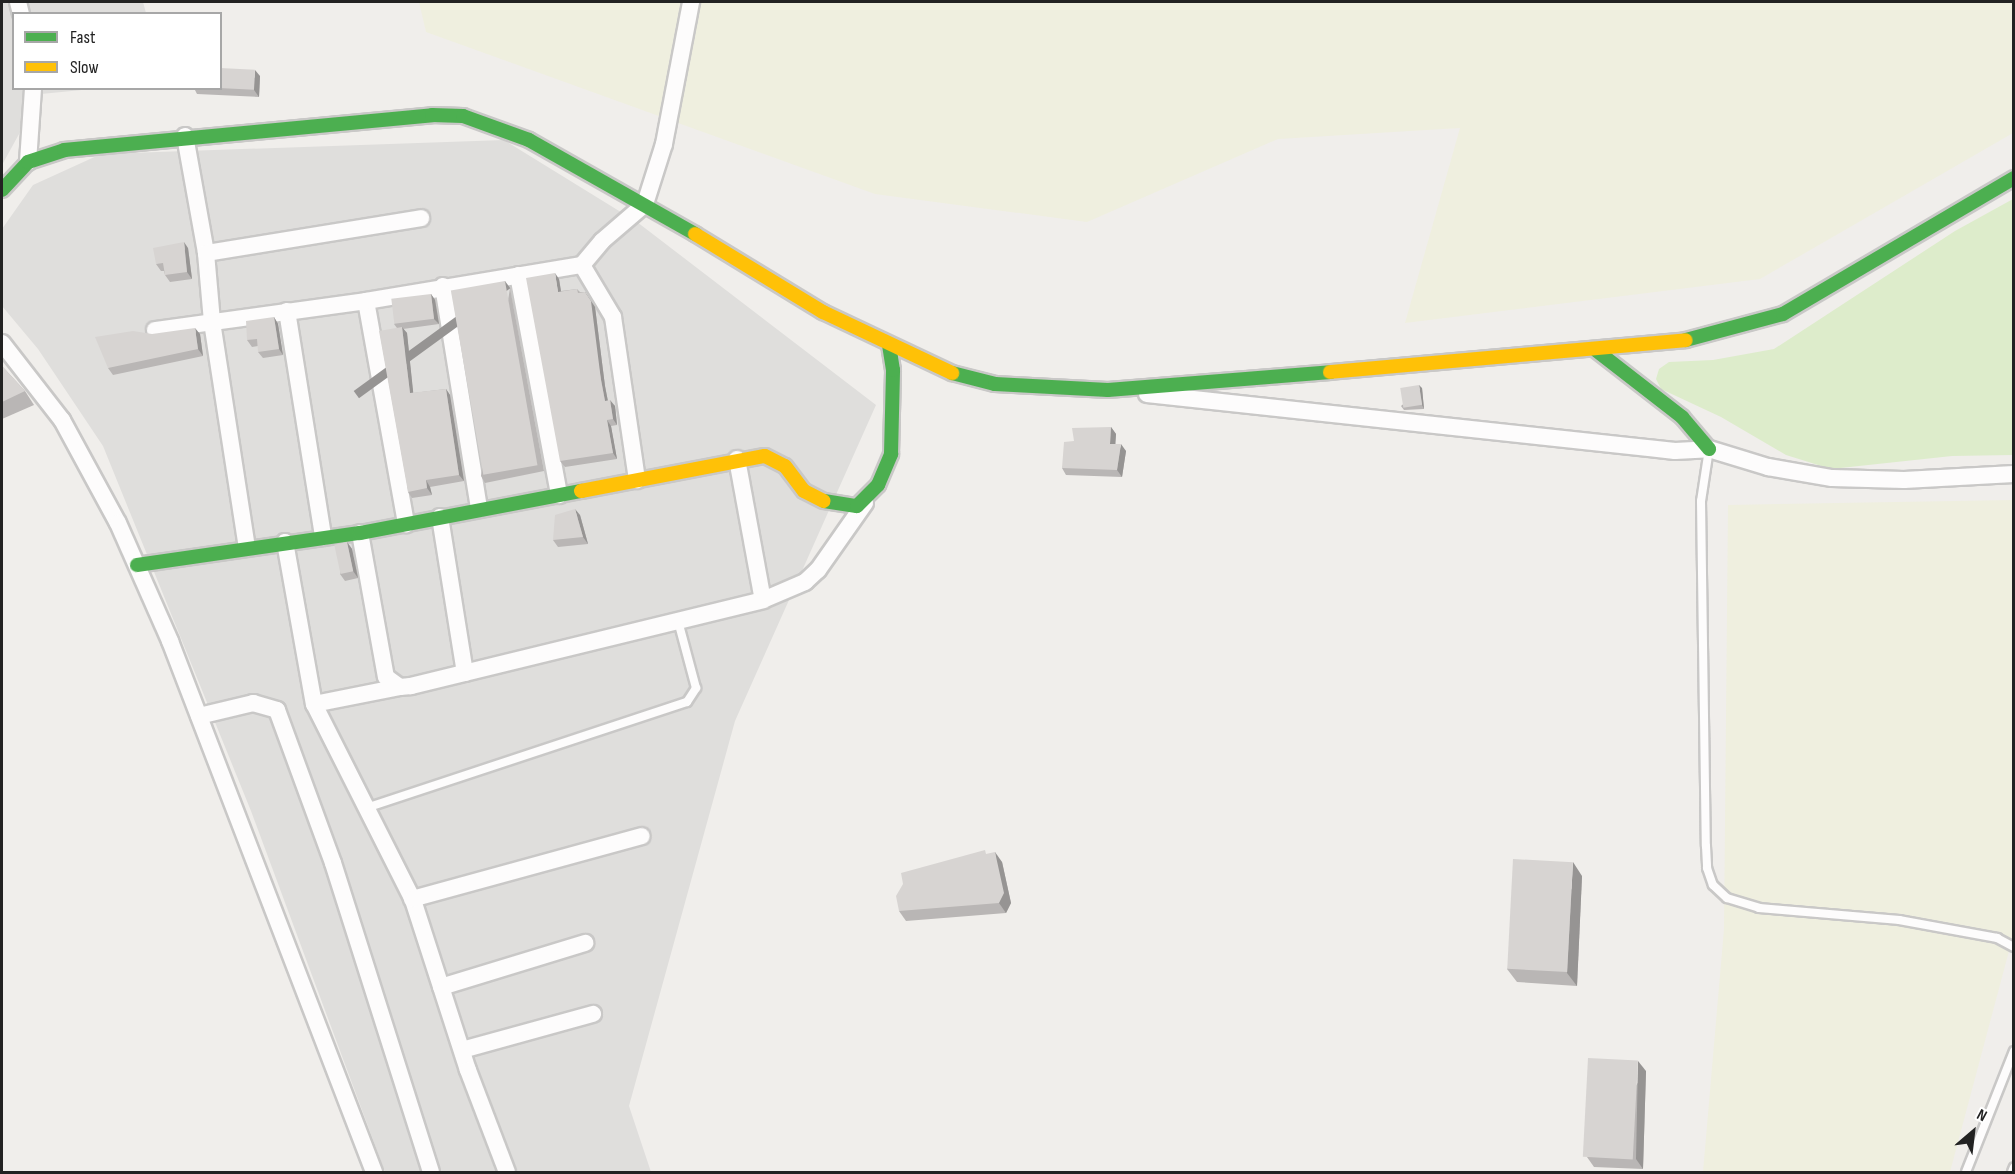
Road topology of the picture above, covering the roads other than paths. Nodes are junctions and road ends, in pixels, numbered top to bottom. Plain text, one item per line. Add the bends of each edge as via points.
1 (691, 2) edge
2 (33, 90) edge
3 (185, 136) junction
4 (28, 162) junction
5 (2013, 178) edge
6 (2, 190) edge
7 (645, 204) junction
8 (421, 218) dead end
9 (206, 253) junction
10 (582, 265) junction
11 (518, 275) junction
12 (443, 286) junction
13 (366, 301) junction
14 (287, 311) junction
15 (212, 322) junction
16 (155, 330) dead end
17 (2, 343) edge
18 (889, 344) junction
19 (1597, 351) junction
20 (1107, 390) junction
21 (1709, 449) junction
22 (737, 459) junction
23 (2013, 474) edge
24 (636, 480) junction
25 (559, 495) junction
26 (865, 503) junction
27 (478, 509) junction
28 (440, 517) junction
29 (405, 524) junction
30 (360, 533) junction
31 (323, 537) junction
32 (285, 542) junction
33 (247, 547) junction
34 (137, 565) junction
35 (763, 600) junction
36 (678, 621) junction
37 (465, 673) junction
38 (400, 687) junction
39 (314, 704) junction
40 (199, 716) junction
41 (366, 808) junction
42 (642, 837) dead end
43 (412, 898) junction
44 (585, 943) dead end
45 (2013, 947) edge
46 (441, 987) junction
47 (593, 1014) dead end
48 (462, 1050) junction
49 (2013, 1051) edge
50 (2013, 1167) edge
51 (374, 1173) edge
52 (431, 1173) edge
53 (507, 1173) edge
54 (1966, 1173) edge
55 (2012, 1173) edge

1 - 7 street via 663,144
2 - 4 street
3 - 4 street via 64,150
3 - 7 street via 432,115 463,117 501,127 529,140
3 - 9 street
4 - 6 street
5 - 19 street via 1783,314 1713,336
7 - 10 street via 602,241
7 - 18 street via 823,312
8 - 9 street
9 - 15 street
10 - 11 street
10 - 24 street via 613,317
11 - 12 street
11 - 25 street
12 - 13 street
12 - 27 street
13 - 14 street
13 - 29 street
14 - 15 street
14 - 31 street
15 - 16 street
15 - 33 street
17 - 34 street via 80,448
18 - 20 street via 972,380
18 - 26 street via 894,434 885,474
19 - 20 street
19 - 21 street via 1682,417
20 - 21 street via 1675,451
21 - 23 street via 1768,467 1832,478 1904,480
21 - 45 lane via 1701,501 1706,846 1713,885 1727,898 1759,908 1899,920 1997,938
22 - 24 street
22 - 26 street via 777,459 804,491 846,507
22 - 35 street
24 - 25 street
25 - 27 street
26 - 35 street via 819,570 805,582
27 - 28 street
28 - 29 street
28 - 37 street
29 - 30 street
30 - 31 street
30 - 38 street via 386,677
31 - 32 street
32 - 33 street
32 - 39 street
33 - 34 street
34 - 40 street
35 - 36 street
36 - 37 street
36 - 41 lane via 696,688 687,702
37 - 38 street
38 - 39 street
39 - 41 street
40 - 51 street
40 - 52 street via 254,702 277,710 333,863
41 - 43 street
42 - 43 street
43 - 46 street
44 - 46 street
46 - 48 street
47 - 48 street
48 - 53 street
49 - 54 lane
50 - 55 lane

